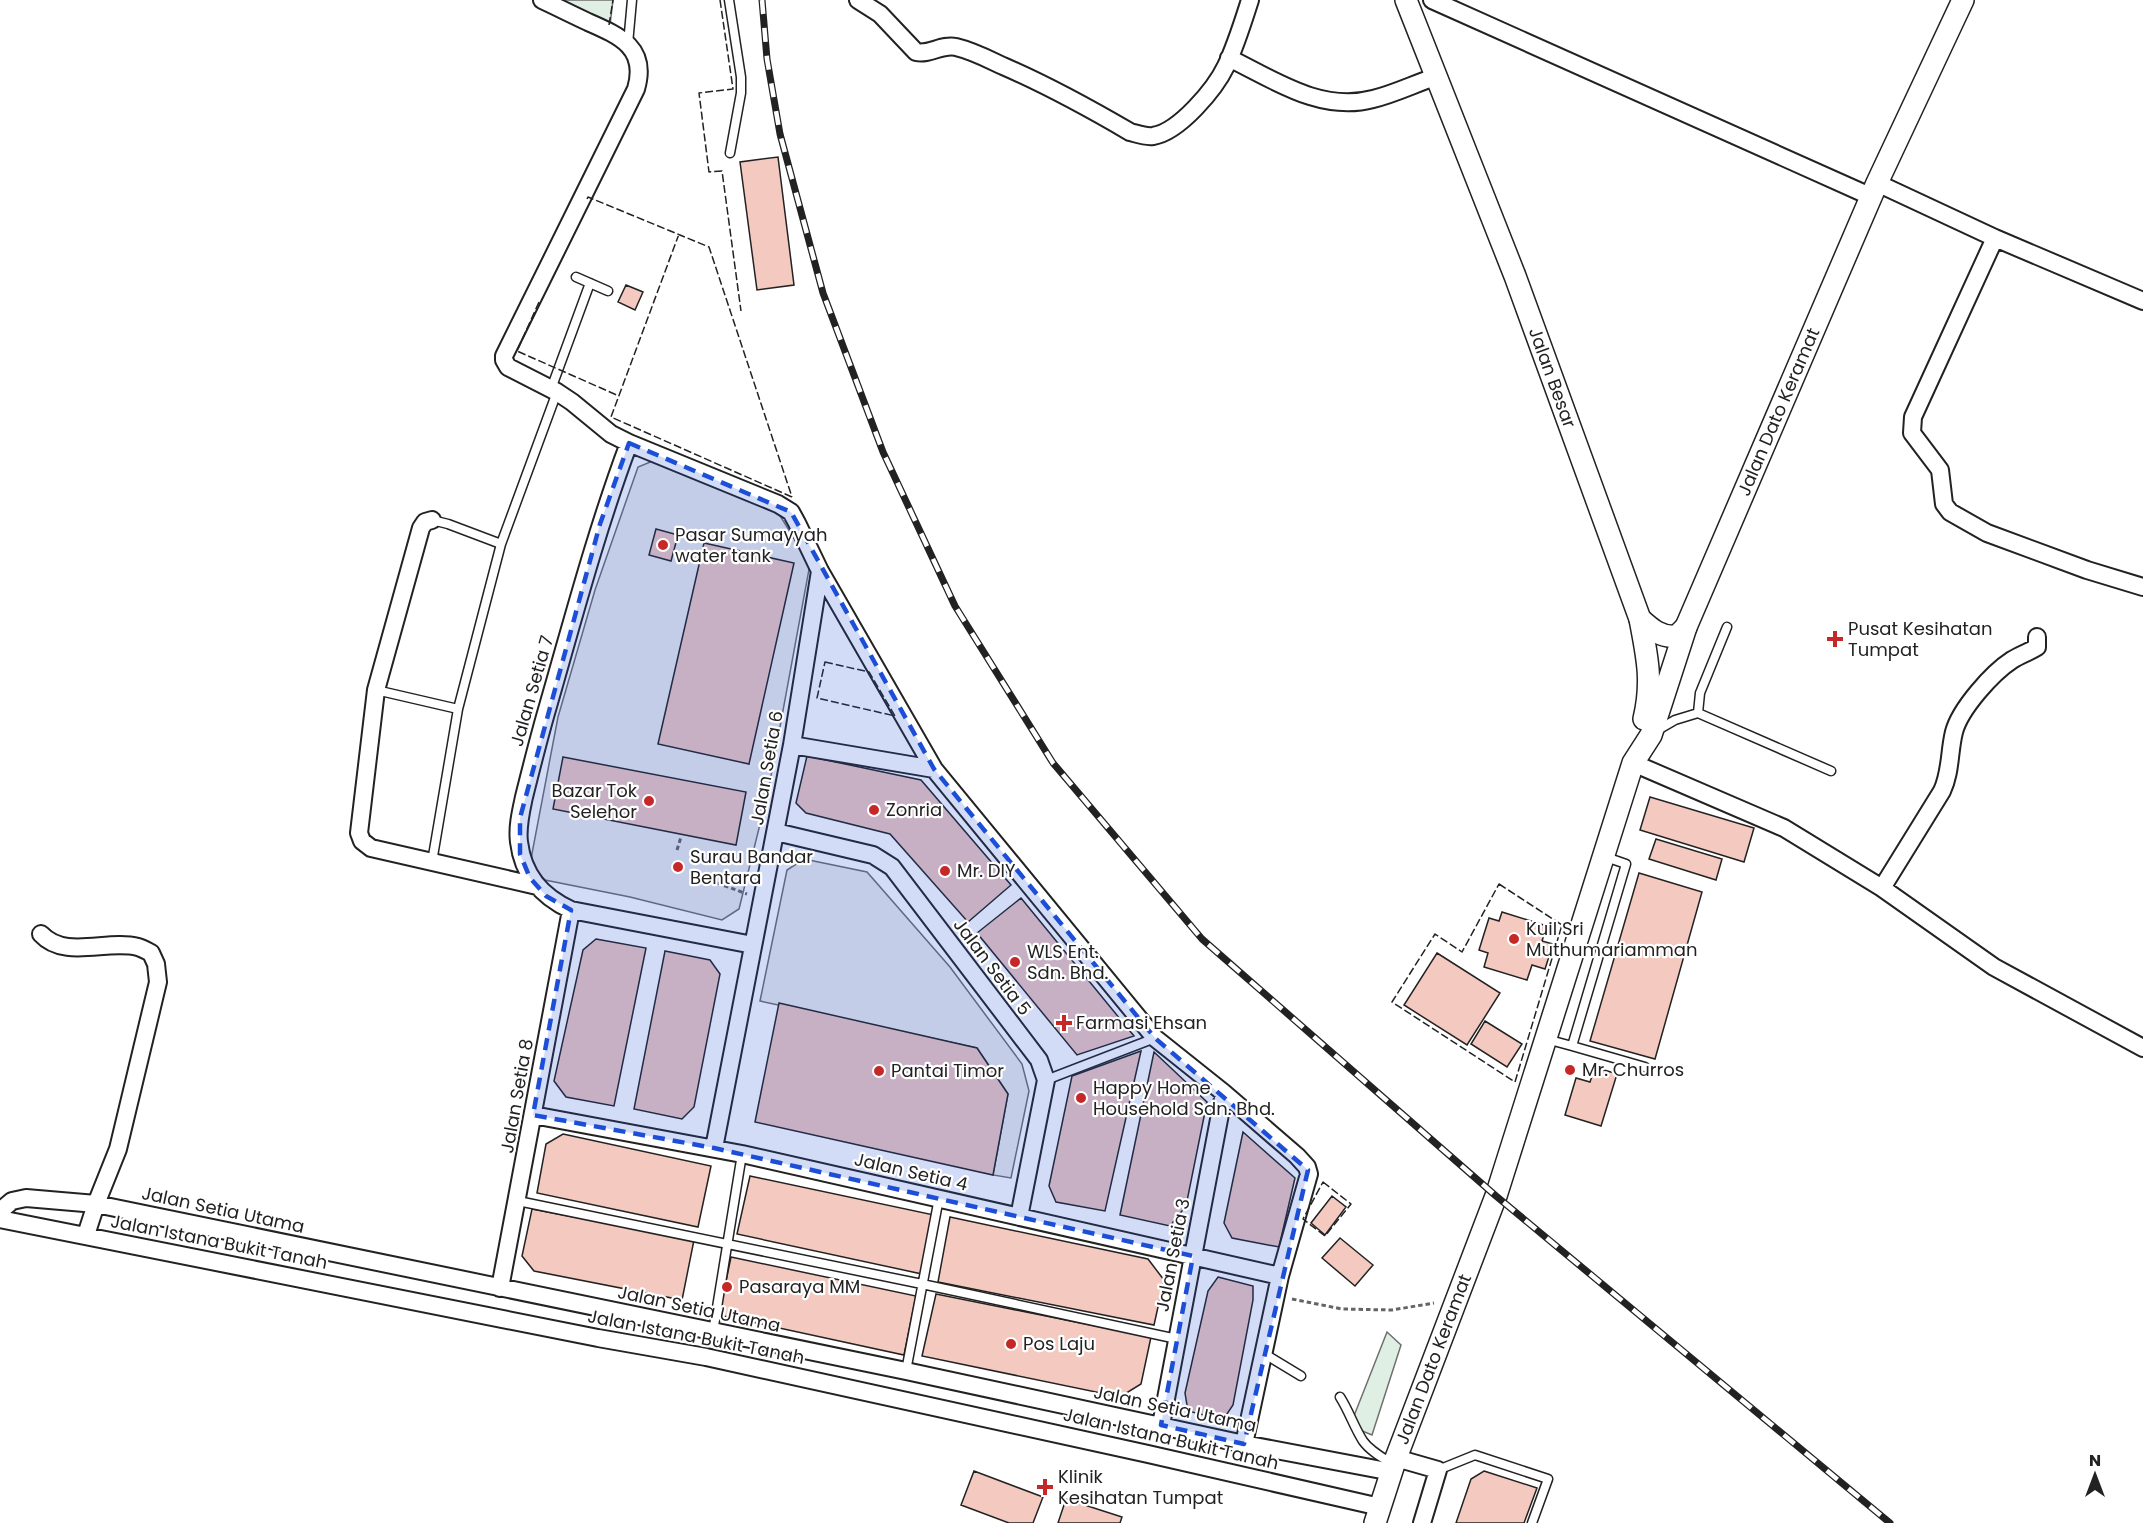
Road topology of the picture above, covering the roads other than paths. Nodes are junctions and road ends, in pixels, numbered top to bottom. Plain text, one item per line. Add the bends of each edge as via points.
1 (542, 0) edge
2 (632, 0) edge
3 (729, 0) edge
4 (858, 0) edge
5 (1250, 0) edge
6 (1406, 0) edge
7 (1432, 0) edge
8 (1963, 0) edge
9 (628, 44) junction
10 (1229, 58) junction
11 (1435, 77) junction
12 (730, 153) dead end
13 (1875, 190) junction
14 (1995, 238) junction
15 (576, 277) dead end
16 (590, 283) junction
17 (608, 291) dead end
18 (2143, 301) edge
19 (554, 390) junction
20 (629, 443) junction
21 (432, 520) joint
22 (501, 544) junction
23 (819, 571) junction
24 (2143, 587) edge
25 (1640, 618) junction
26 (1686, 627) junction
27 (1727, 627) dead end
28 (2037, 637) dead end
29 (376, 690) junction
30 (458, 709) junction
31 (1698, 713) junction
32 (1651, 735) junction
33 (792, 745) junction
34 (1633, 763) junction
35 (934, 769) junction
36 (1831, 771) dead end
37 (776, 832) junction
38 (1602, 856) junction
39 (432, 862) junction
40 (537, 886) junction
41 (1882, 888) junction
42 (571, 910) junction
43 (41, 934) dead end
44 (753, 945) junction
45 (1155, 1038) junction
46 (1546, 1039) junction
47 (1572, 1046) junction
48 (2143, 1048) edge
49 (1645, 1067) dead end
50 (1046, 1080) junction
51 (1224, 1093) junction
52 (533, 1114) junction
53 (714, 1148) junction
54 (742, 1154) junction
55 (939, 1198) junction
56 (518, 1201) junction
57 (96, 1204) junction
58 (0, 1211) edge
59 (1019, 1216) junction
60 (0, 1219) edge
61 (86, 1235) junction
62 (729, 1245) junction
63 (1193, 1256) junction
64 (1280, 1276) junction
65 (922, 1284) junction
66 (500, 1288) junction
67 (713, 1332) junction
68 (1177, 1339) junction
69 (1262, 1353) junction
70 (906, 1371) junction
71 (1301, 1376) dead end
72 (1340, 1397) dead end
73 (1161, 1425) junction
74 (1244, 1444) junction
75 (1394, 1465) junction
76 (1438, 1470) junction
77 (1378, 1515) edge
78 (1422, 1523) edge
79 (1532, 1523) edge

1 - 9 street
2 - 9 lane
3 - 12 lane via 741,77
4 - 10 street via 880,14 916,52 953,46 968,50 1035,80 1130,132 1147,136 1179,124 1218,81
5 - 10 street
6 - 11 street, Jalan Besar
7 - 13 street
8 - 13 street, Jalan Dato Keramat
9 - 19 street via 637,58 640,76 636,89 504,356 508,367
10 - 11 street via 1329,102 1373,99
11 - 25 street, Jalan Besar via 1515,276
13 - 14 street
13 - 26 street, Jalan Dato Keramat
14 - 18 street
14 - 24 street via 1913,417 1912,433 1940,470 1944,504 1950,512 1987,532
15 - 16 lane
16 - 17 lane
16 - 19 lane
19 - 20 street via 611,434
19 - 22 lane
20 - 23 street via 791,512
20 - 40 street, Jalan Setia 7 via 600,524 521,812 520,854
21 - 22 lane
21 - 29 street via 420,528
22 - 30 lane
23 - 33 street, Jalan Setia 6
23 - 35 street
25 - 26 street via 1668,637 1677,636
25 - 34 street, Jalan Besar via 1649,670 1649,697
26 - 32 street, Jalan Dato Keramat
27 - 31 lane via 1700,693
28 - 41 street via 2037,647 1989,679 1958,720 1942,791
29 - 30 lane
29 - 39 street via 359,833 371,848
30 - 39 lane
31 - 32 lane via 1675,720
31 - 36 lane
32 - 34 street, Jalan Dato Keramat
33 - 35 street
33 - 37 street, Jalan Setia 6
34 - 38 street, Jalan Dato Keramat
34 - 41 street via 1784,828
35 - 45 street
37 - 44 street, Jalan Setia 6
37 - 50 street, Jalan Setia 5 via 873,855 892,867 1039,1060
38 - 46 street, Jalan Dato Keramat
38 - 47 lane via 1626,864
39 - 40 street
40 - 42 street, Jalan Setia 7
41 - 48 street via 1994,967
42 - 44 street, Jalan Setia 7
42 - 52 street, Jalan Setia 8
43 - 57 street via 61,946 138,947 151,953 156,964 158,982 118,1149
44 - 53 street, Jalan Setia 6
45 - 50 lane
45 - 51 street
46 - 47 lane
46 - 75 street, Jalan Dato Keramat via 1496,1196
47 - 49 lane
50 - 59 street
51 - 63 street, Jalan Setia 3
51 - 64 street via 1308,1170
52 - 53 street, Jalan Setia 4
52 - 56 street, Jalan Setia 8
53 - 54 street, Jalan Setia 4
54 - 55 street, Jalan Setia 4
54 - 62 lane
55 - 59 street, Jalan Setia 4
55 - 65 lane
56 - 62 lane
56 - 66 street, Jalan Setia 8
57 - 58 street, Jalan Setia Utama via 26,1198
57 - 61 street
57 - 66 street, Jalan Setia Utama
59 - 63 street, Jalan Setia 4
60 - 61 street, Jalan Istana Bukit Tanah
61 - 77 street, Jalan Istana Bukit Tanah via 706,1357 1168,1458
62 - 65 lane
62 - 67 lane
63 - 64 street, Jalan Setia 4
63 - 68 street, Jalan Setia 3
64 - 69 street
65 - 68 lane
65 - 70 lane
66 - 67 street, Jalan Setia Utama
67 - 70 street, Jalan Setia Utama
68 - 73 street, Jalan Setia 3
69 - 71 lane
69 - 74 street
70 - 73 street, Jalan Setia Utama
72 - 75 lane via 1363,1441
73 - 74 street, Jalan Setia Utama
74 - 75 street, Jalan Setia Utama
75 - 76 street, Jalan Setia Utama
75 - 77 street, Jalan Dato Keramat
76 - 78 street
76 - 79 lane via 1474,1455 1548,1479

